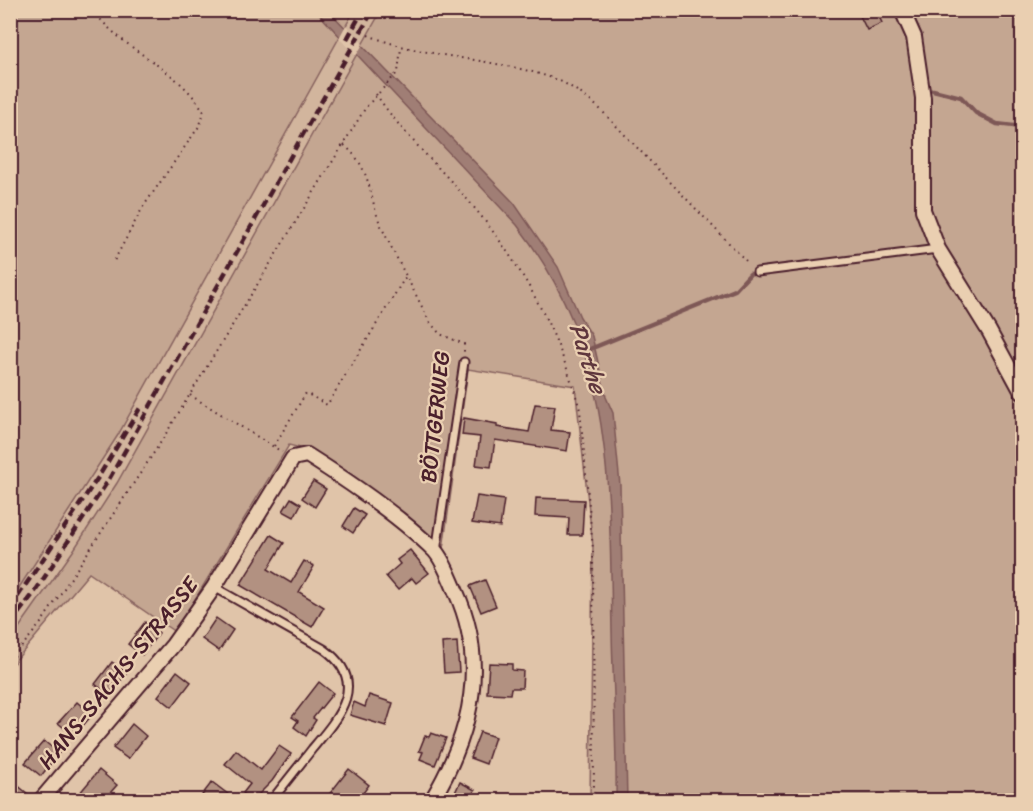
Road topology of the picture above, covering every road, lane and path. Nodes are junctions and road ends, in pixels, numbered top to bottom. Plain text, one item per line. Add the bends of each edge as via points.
1 (93, 10) edge
2 (212, 10) edge
3 (344, 10) edge
4 (902, 10) edge
5 (217, 14) dead end
6 (350, 18) dead end
7 (368, 35) dead end
8 (401, 48) junction
9 (376, 94) junction
10 (344, 145) junction
11 (938, 249) junction
12 (114, 261) dead end
13 (757, 272) joint
14 (406, 275) junction
15 (464, 362) joint
16 (1023, 392) edge
17 (190, 395) junction
18 (274, 446) junction
19 (300, 457) junction
20 (436, 552) junction
21 (10, 575) edge
22 (10, 582) edge
23 (214, 587) junction
24 (10, 662) edge
25 (41, 801) edge
26 (272, 801) edge
27 (432, 801) edge
28 (594, 801) edge

1 - 12 path via 133,48 165,69 204,112 200,125 143,207
2 - 5 path
3 - 6 path
4 - 11 street via 914,37 923,98 922,210
7 - 8 path
8 - 9 path via 398,72
8 - 13 path via 470,58 553,78 577,91
9 - 10 path
9 - 28 path via 472,205 514,261 553,331 574,390 580,410 593,549
10 - 14 path, BÖTTGERWEG via 358,157 381,225
10 - 17 path
11 - 13 lane
11 - 16 street
14 - 15 path, BÖTTGERWEG via 429,321 440,334 464,344
14 - 18 path via 327,405 306,393
15 - 20 lane, BÖTTGERWEG
17 - 18 path
17 - 24 path via 41,623
18 - 19 path
19 - 20 street via 354,485
19 - 23 street, HANS-SACHS-STRASSE
20 - 27 street via 465,611 474,679 464,731
21 - 22 path
23 - 25 street, HANS-SACHS-STRASSE via 173,645
23 - 26 lane via 324,648 336,657 346,678 348,691 340,715

